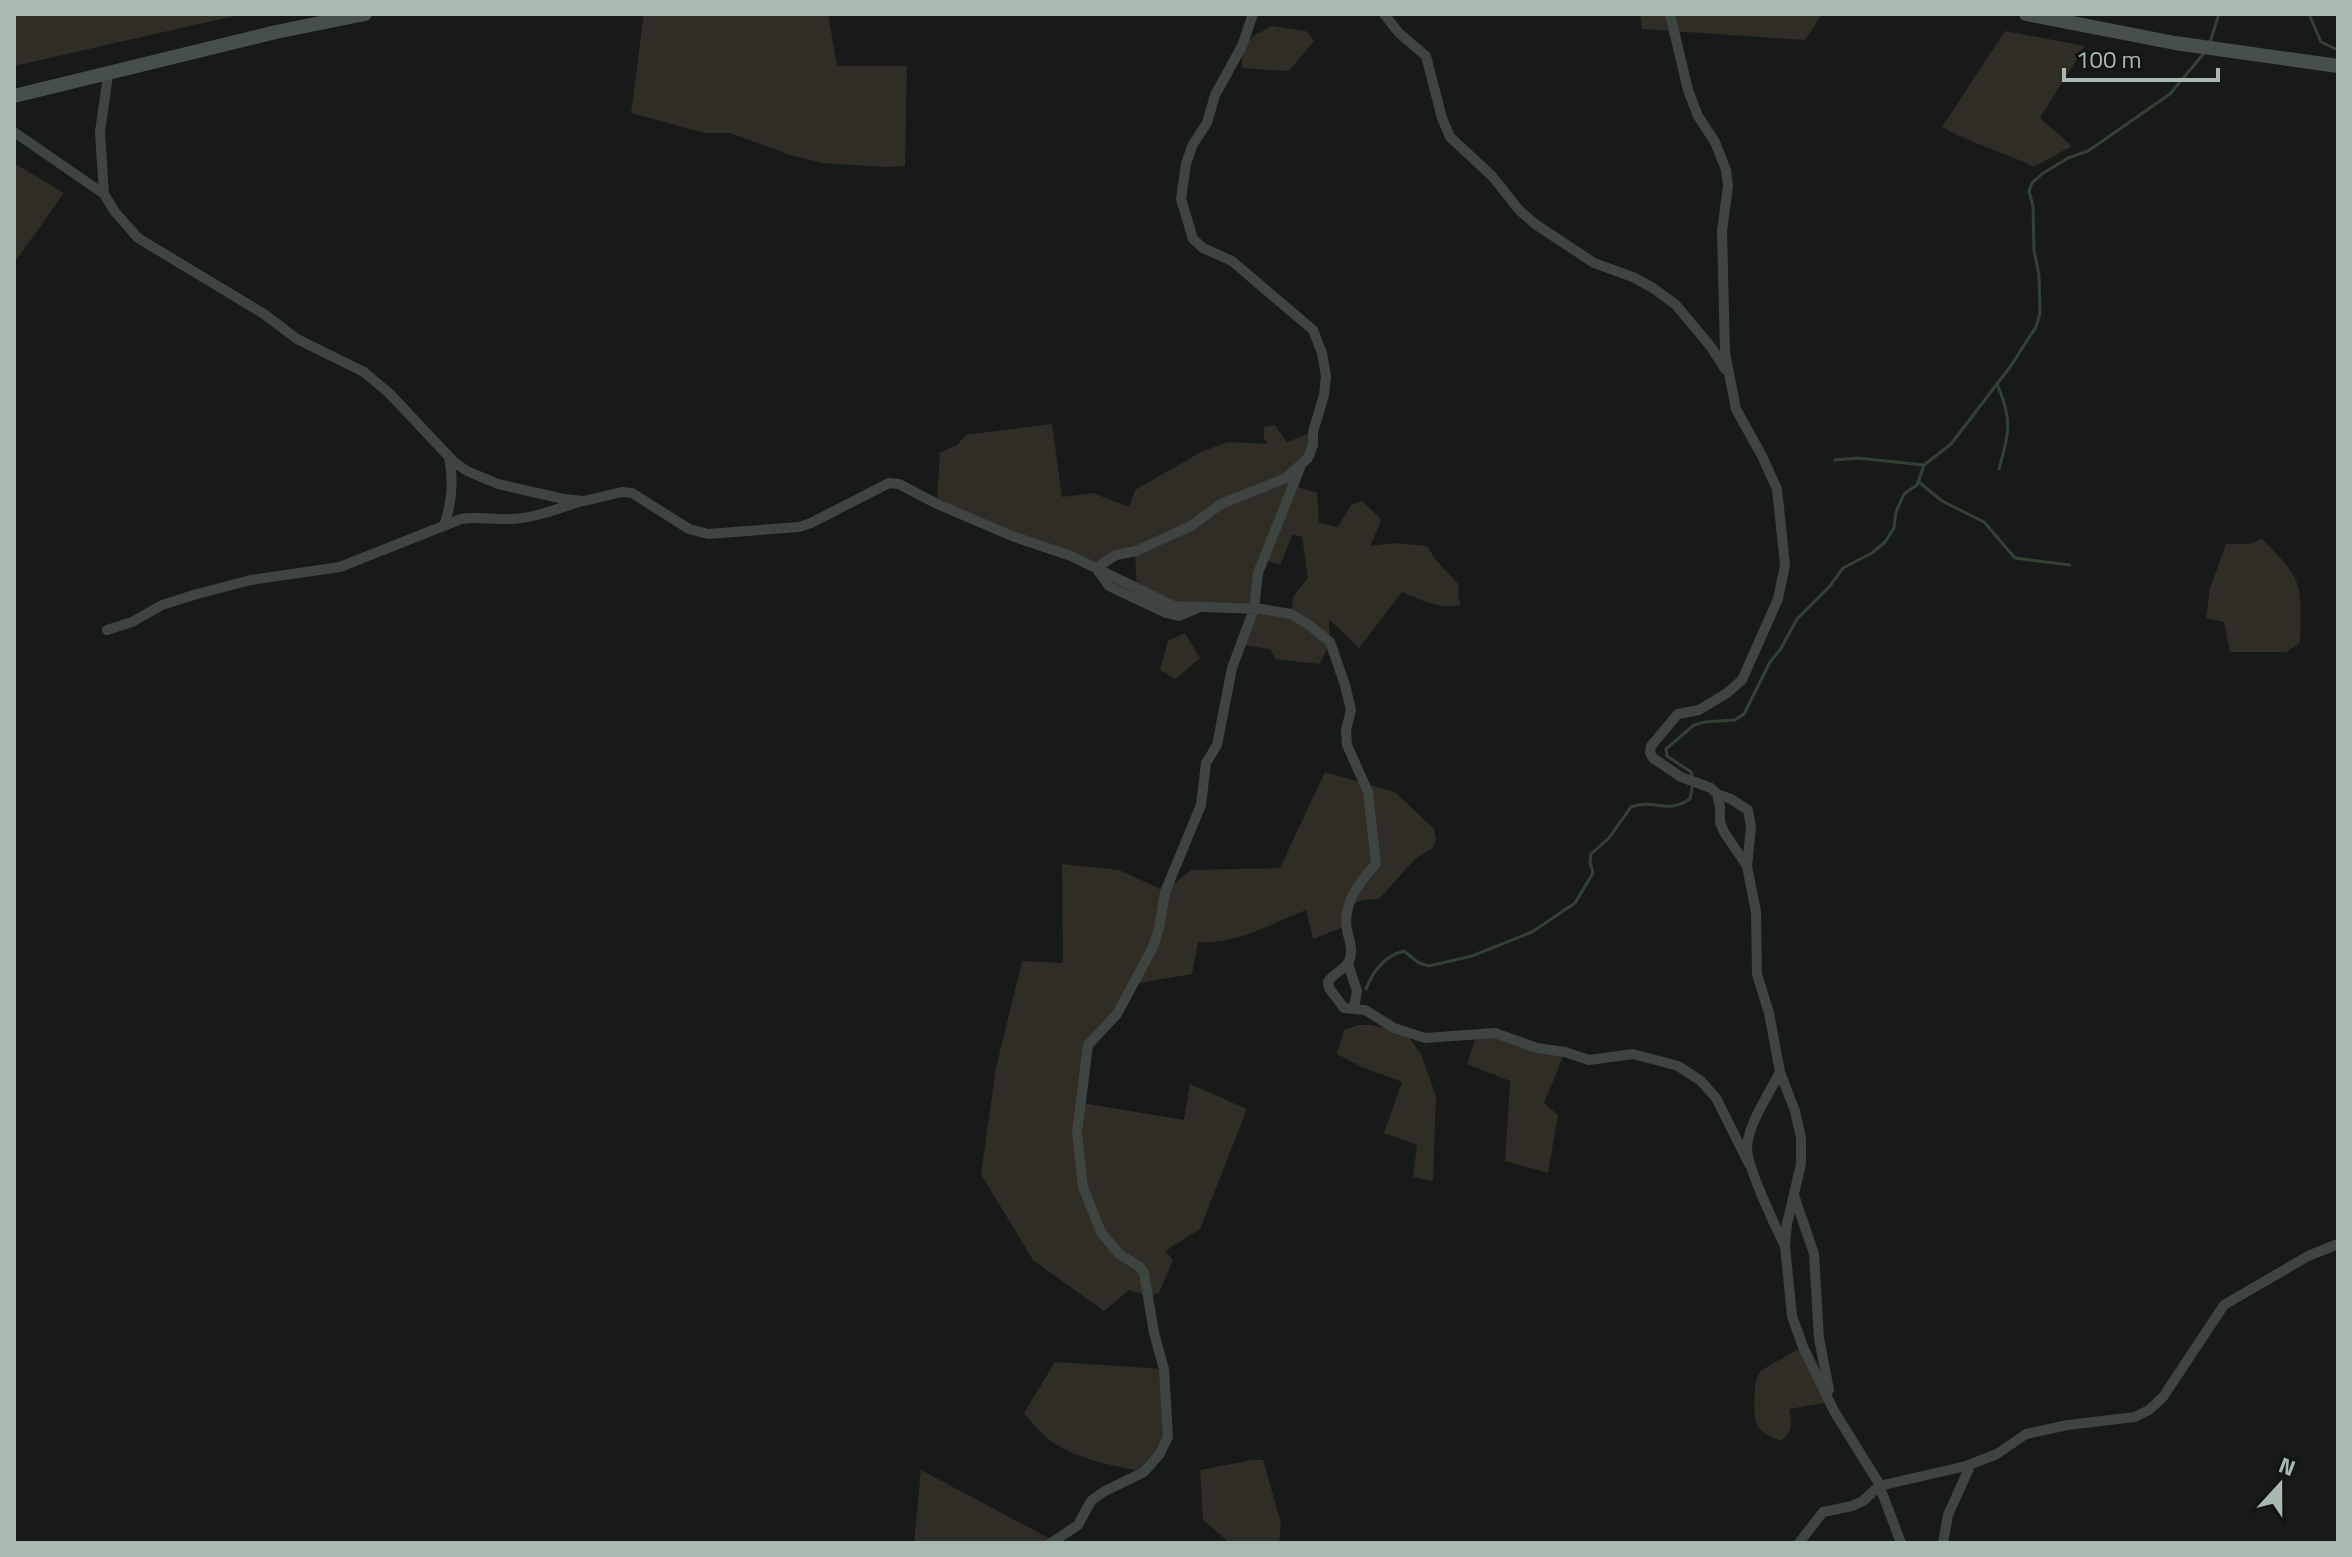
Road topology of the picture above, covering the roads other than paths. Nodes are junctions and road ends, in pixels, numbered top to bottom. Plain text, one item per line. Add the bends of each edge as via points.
1 (365, 14) edge
2 (1253, 14) edge
3 (1384, 14) edge
4 (1670, 14) edge
5 (2026, 14) edge
6 (2338, 66) edge
7 (108, 75) junction
8 (14, 96) edge
9 (14, 132) edge
10 (104, 194) junction
11 (1728, 375) junction
12 (449, 457) junction
13 (1300, 468) junction
14 (584, 501) junction
15 (444, 526) junction
16 (1096, 568) junction
17 (1254, 609) junction
18 (107, 630) dead end
19 (1717, 794) junction
20 (1747, 866) junction
21 (1348, 964) junction
22 (1354, 1008) junction
23 (1780, 1072) junction
24 (1749, 1164) junction
25 (1794, 1196) junction
26 (2338, 1237) edge
27 (2338, 1244) edge
28 (1785, 1246) junction
29 (2308, 1256) junction
30 (1834, 1411) junction
31 (1971, 1464) junction
32 (1879, 1486) junction
33 (1051, 1543) edge
34 (1799, 1543) edge
35 (1901, 1543) edge
36 (1943, 1543) edge

1 - 7 main road
2 - 13 street via 1193,144 1181,199 1193,239 1232,261 1313,330 1325,386 1313,445
3 - 11 street via 1426,56 1450,137 1519,210 1594,263 1633,277 1676,305
4 - 11 street via 1688,90 1726,170 1722,231
5 - 6 main road
7 - 8 main road
7 - 10 street via 100,132
9 - 10 street
10 - 12 street via 138,238 297,339 364,372
11 - 19 street via 1736,409 1777,489 1783,581 1742,680 1699,710 1678,714 1650,753 1681,777
12 - 14 street via 498,484
12 - 15 street via 452,479
13 - 16 street via 1221,504 1171,536 1116,555
13 - 17 street via 1258,573
14 - 15 street via 540,515 471,517
14 - 16 street via 632,493 689,529 717,535 799,527 889,483 899,484
15 - 18 street via 340,567 197,594
16 - 17 street via 1174,606
17 - 21 street via 1291,614 1330,642 1348,698 1347,745 1368,792 1376,864 1355,888 1346,926 1351,944
17 - 33 street via 1232,668 1217,745 1206,763 1201,805 1165,892 1156,939 1117,1014 1088,1045 1078,1120 1083,1187 1093,1218 1119,1254 1144,1273 1164,1369 1168,1437 1144,1472 1091,1501 1078,1525
19 - 20 street via 1724,832
19 - 20 street via 1748,810
20 - 23 street via 1756,912 1757,974
21 - 22 street via 1357,991
21 - 22 street via 1328,982 1344,1008
22 - 24 street via 1425,1038 1495,1033 1589,1060 1633,1054 1678,1066 1716,1098
23 - 24 street via 1751,1131
23 - 25 street via 1801,1138
24 - 28 street
25 - 28 street
25 - 30 street via 1814,1254 1819,1338
26 - 29 street
27 - 29 street
28 - 30 street via 1792,1316
29 - 31 street via 2224,1305 2149,1410 2124,1419 2026,1434
30 - 32 street
31 - 32 street
31 - 36 street via 1948,1515
32 - 34 street via 1863,1501 1823,1512
32 - 35 street

